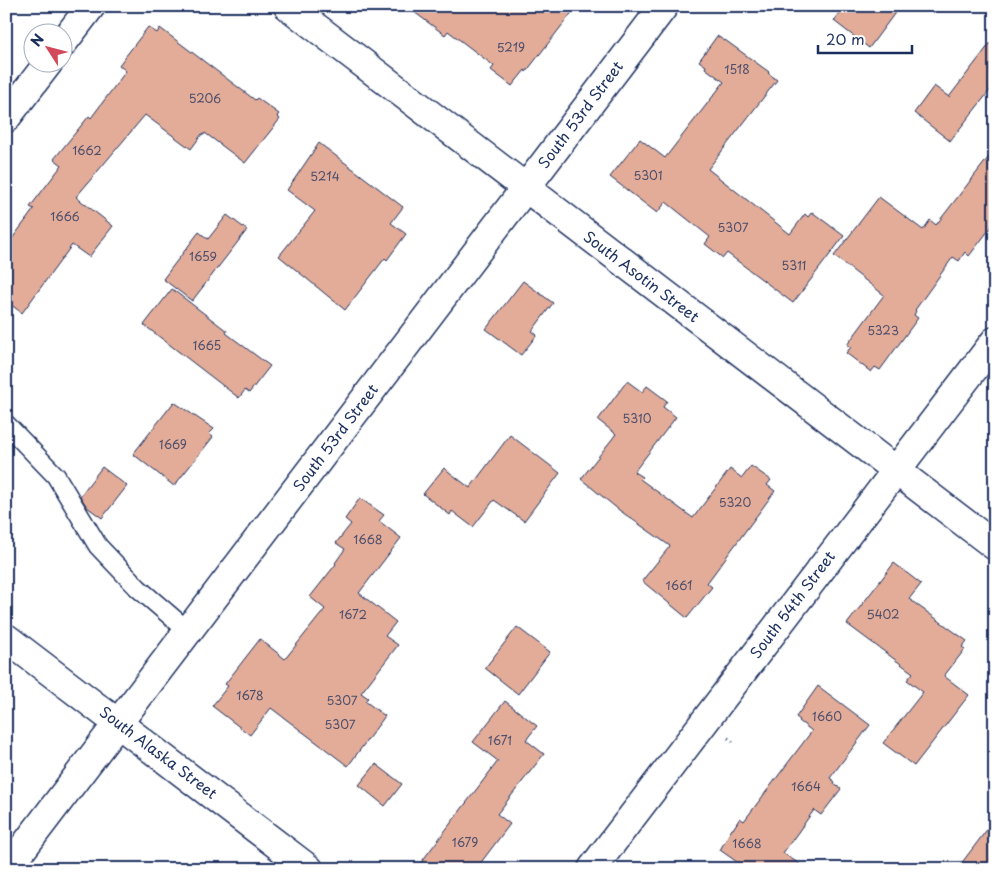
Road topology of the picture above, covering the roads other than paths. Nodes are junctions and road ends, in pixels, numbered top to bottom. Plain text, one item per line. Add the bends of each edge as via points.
1 (91, 6) edge
2 (288, 6) edge
3 (664, 6) edge
4 (72, 31) edge
5 (40, 72) edge
6 (6, 118) edge
7 (525, 188) junction
8 (995, 341) edge
9 (6, 424) edge
10 (895, 471) junction
11 (995, 546) edge
12 (188, 631) junction
13 (6, 638) edge
14 (118, 723) junction
15 (7, 869) edge
16 (309, 869) edge
17 (592, 869) edge

1 - 4 street
2 - 7 street, South Asotin Street
3 - 7 street, South 53rd Street
5 - 6 street
7 - 10 street, South Asotin Street
7 - 12 street, South 53rd Street
8 - 10 street, South 54th Street
9 - 12 lane via 56,476 98,546 138,588
10 - 11 street, South Asotin Street
10 - 17 street, South 54th Street
12 - 14 street, South 53rd Street
13 - 14 street, South Alaska Street
14 - 15 street, South 53rd Street
14 - 16 street, South Alaska Street

